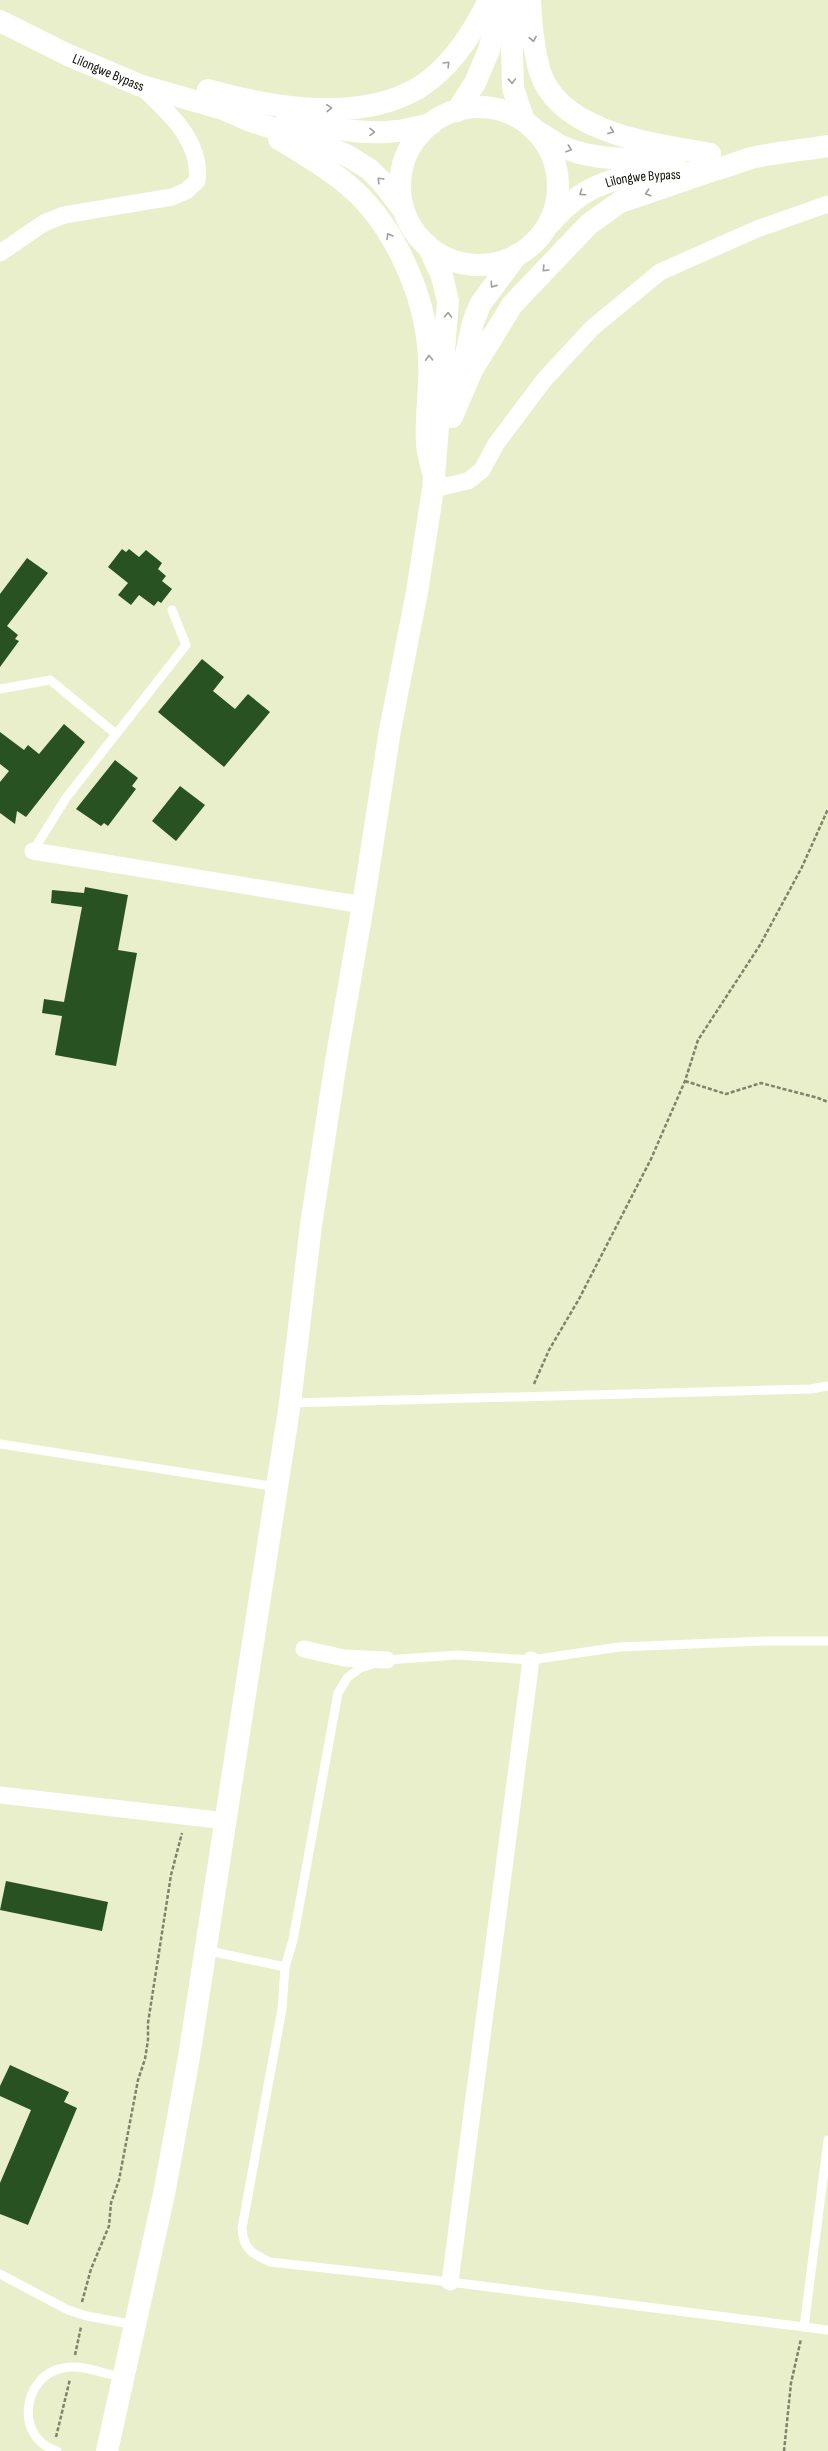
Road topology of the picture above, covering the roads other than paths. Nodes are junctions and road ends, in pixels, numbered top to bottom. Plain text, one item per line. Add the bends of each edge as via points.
1 (489, 0) edge
2 (502, 0) edge
3 (518, 0) edge
4 (530, 0) edge
5 (0, 21) edge
6 (139, 85) junction
7 (223, 109) junction
8 (457, 111) junction
9 (248, 120) junction
10 (431, 124) junction
11 (529, 126) junction
12 (828, 146) edge
13 (710, 163) junction
14 (828, 204) edge
15 (404, 211) junction
16 (546, 228) junction
17 (429, 248) junction
18 (0, 253) edge
19 (517, 255) junction
20 (452, 417) junction
21 (434, 485) junction
22 (172, 610) dead end
23 (0, 689) edge
24 (116, 734) junction
25 (33, 851) joint
26 (363, 905) junction
27 (828, 1386) edge
28 (290, 1403) junction
29 (0, 1444) edge
30 (277, 1487) junction
31 (828, 1642) edge
32 (304, 1649) dead end
33 (387, 1660) junction
34 (531, 1660) junction
35 (0, 1795) edge
36 (226, 1821) junction
37 (204, 1950) junction
38 (285, 1967) junction
39 (828, 2140) edge
40 (0, 2274) edge
41 (450, 2282) junction
42 (136, 2325) junction
43 (804, 2327) junction
44 (828, 2330) edge
45 (124, 2378) junction
46 (55, 2450) edge
47 (107, 2451) edge

6 -> 1 main road via 164,82 178,84 271,106 306,109 363,107 392,99 420,87 439,72 455,56
2 - 8 main road via 489,50 475,82
3 -> 11 main road via 512,51 513,88
4 -> 13 main road via 532,37 541,73 553,95 566,108 582,119 634,140
5 - 6 main road, Lilongwe Bypass via 68,55
6 - 7 main road, Lilongwe Bypass
6 - 18 street via 183,130 198,168 197,181 186,191 172,197 64,215 44,223
7 - 9 main road, Lilongwe Bypass
7 -> 10 main road, Lilongwe Bypass via 354,132 398,131
8 - 10 main road
8 - 11 main road, Lilongwe Bypass via 485,108 498,110
15 -> 9 main road, Lilongwe Bypass via 382,182 348,156 324,145
21 -> 9 main road via 427,445 429,360 426,325 414,283 375,215 344,181
10 - 15 main road via 414,142 404,163 400,187
11 -> 13 main road, Lilongwe Bypass via 565,148 591,155
11 - 16 main road via 546,144 557,177 557,195
12 - 13 main road, Lilongwe Bypass
13 -> 16 main road, Lilongwe Bypass via 622,177 603,183 584,191 565,206
13 -> 20 main road via 620,202 589,224 512,305 472,370
14 - 21 street via 757,229 660,272 592,328 544,380 496,444 482,470 468,481
15 - 17 main road via 413,231
16 - 19 main road, Lilongwe Bypass
17 - 19 main road via 449,259 472,265 488,265
21 -> 17 main road via 448,301 442,276
19 -> 20 main road via 481,303 473,322
20 - 21 main road
21 - 26 main road via 417,592 390,730
22 - 24 lane via 186,645
23 - 24 lane via 50,680
24 - 25 lane via 66,798
25 - 26 street
26 - 28 main road via 310,1225
27 - 28 lane via 811,1389
28 - 30 main road
29 - 30 lane
30 - 36 main road
31 - 34 lane via 766,1641 619,1647
32 - 33 street via 344,1658
33 - 34 lane via 457,1655
33 - 38 lane via 360,1668 346,1678 338,1693 293,1940
34 - 41 street
35 - 36 street
36 - 37 main road
37 - 38 lane
37 - 42 main road via 189,2057 164,2194
38 - 41 lane via 282,2009 244,2220 243,2241 249,2250 270,2262
39 - 43 lane
40 - 42 lane via 81,2314
41 - 43 lane
42 - 45 main road
43 - 44 lane
45 - 46 lane via 73,2367 58,2369 44,2376 34,2387 28,2401 28,2416 32,2430 41,2442
45 - 47 main road

